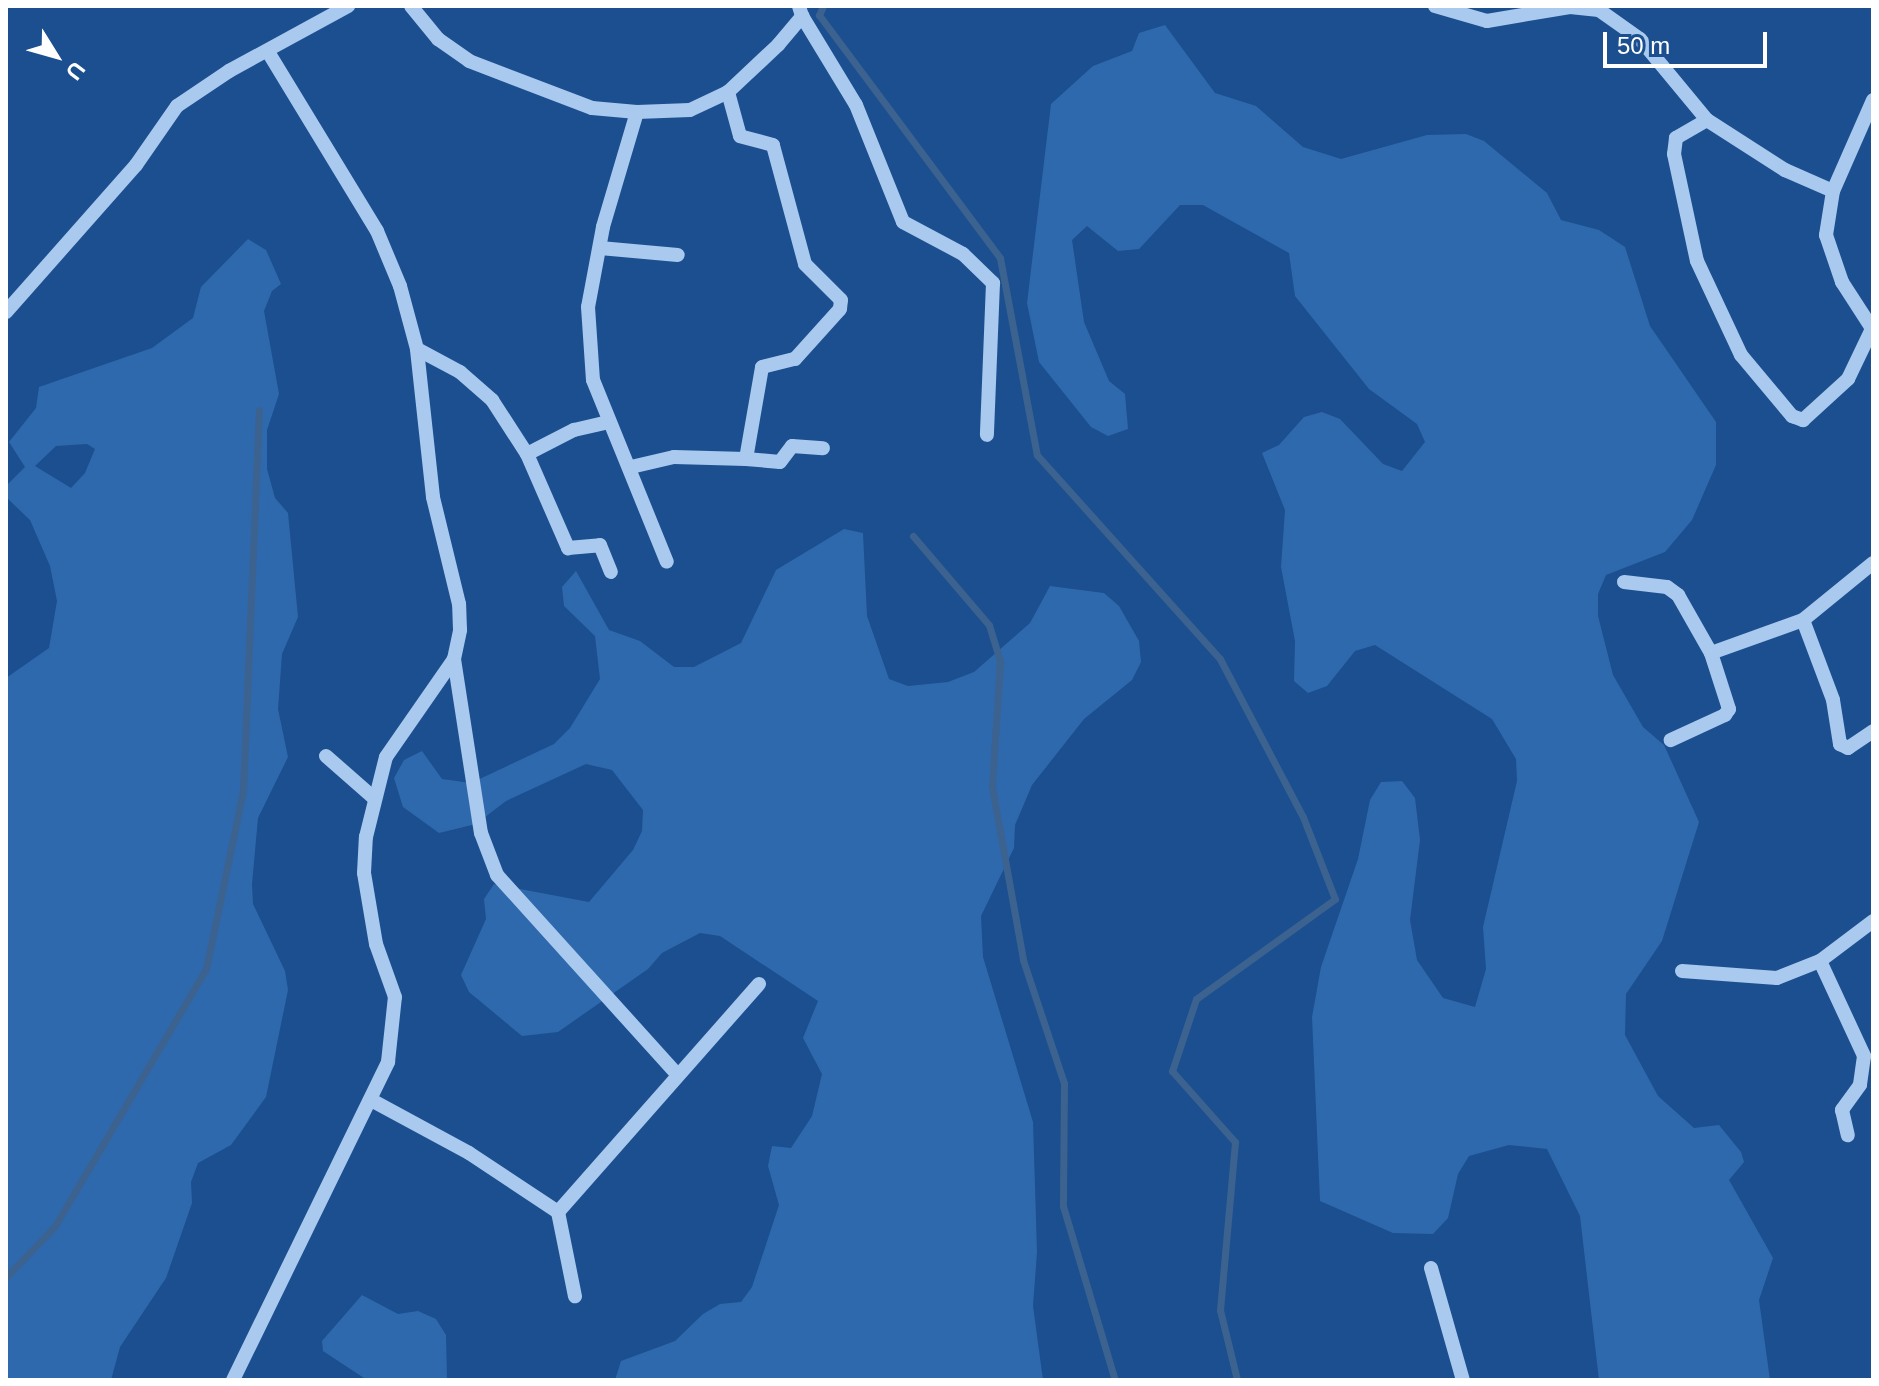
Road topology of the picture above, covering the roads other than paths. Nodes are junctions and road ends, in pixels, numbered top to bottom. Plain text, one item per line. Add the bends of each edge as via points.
1 (348, 6) edge
2 (411, 6) edge
3 (1435, 6) edge
4 (800, 11) edge
5 (268, 52) junction
6 (728, 92) junction
7 (1873, 100) edge
8 (637, 112) junction
9 (1707, 120) junction
10 (1833, 191) junction
11 (600, 248) junction
12 (678, 255) dead end
13 (6, 312) edge
14 (1873, 330) edge
15 (417, 349) junction
16 (608, 422) junction
17 (987, 435) dead end
18 (823, 448) dead end
19 (527, 454) junction
20 (746, 459) junction
21 (631, 467) junction
22 (667, 562) dead end
23 (1873, 563) edge
24 (611, 572) dead end
25 (1624, 582) dead end
26 (1803, 620) junction
27 (1711, 653) junction
28 (454, 659) junction
29 (1873, 731) edge
30 (1671, 740) dead end
31 (326, 756) dead end
32 (374, 798) junction
33 (1873, 921) edge
34 (1820, 961) junction
35 (1682, 971) dead end
36 (759, 984) dead end
37 (678, 1075) junction
38 (373, 1101) junction
39 (1848, 1135) dead end
40 (558, 1212) junction
41 (1431, 1268) dead end
42 (575, 1296) dead end
43 (233, 1380) edge
44 (1463, 1380) edge

1 - 5 street
2 - 8 street via 438,39 469,61 592,108
3 - 9 street via 1487,21 1570,7 1599,10 1640,39
4 - 6 street
4 - 17 street via 856,105 903,222 963,254 993,283
5 - 13 street via 177,106 136,165
5 - 15 street via 377,231 400,286
6 - 8 street via 690,110
6 - 20 street via 740,136 773,145 805,264 841,300 840,309 795,359 762,367
7 - 10 street
8 - 11 street
9 - 10 street via 1785,170
9 - 14 street via 1676,138 1674,154 1697,261 1741,355 1792,416 1803,420 1848,379
10 - 14 street via 1826,235 1829,255
11 - 12 street
11 - 16 street via 588,307 593,380
15 - 19 street via 460,372 492,400
15 - 28 street via 433,497 459,604
16 - 19 street via 574,430
16 - 21 street
18 - 20 street via 792,446 780,462
19 - 24 street via 568,548 600,545
20 - 21 street via 674,457
21 - 22 street
23 - 26 street
25 - 27 street via 1673,590
26 - 27 street
26 - 29 street via 1833,700 1840,744 1848,748
27 - 30 street via 1728,711
28 - 32 street via 386,757
28 - 37 street via 481,833 497,875
31 - 32 street
32 - 38 street via 364,873 376,944 395,997 396,1026
33 - 34 street
34 - 35 street via 1766,979
34 - 39 street via 1864,1056 1860,1085 1842,1110
36 - 37 street
37 - 40 street
38 - 40 street via 469,1153
38 - 43 street
40 - 42 street
41 - 44 street

